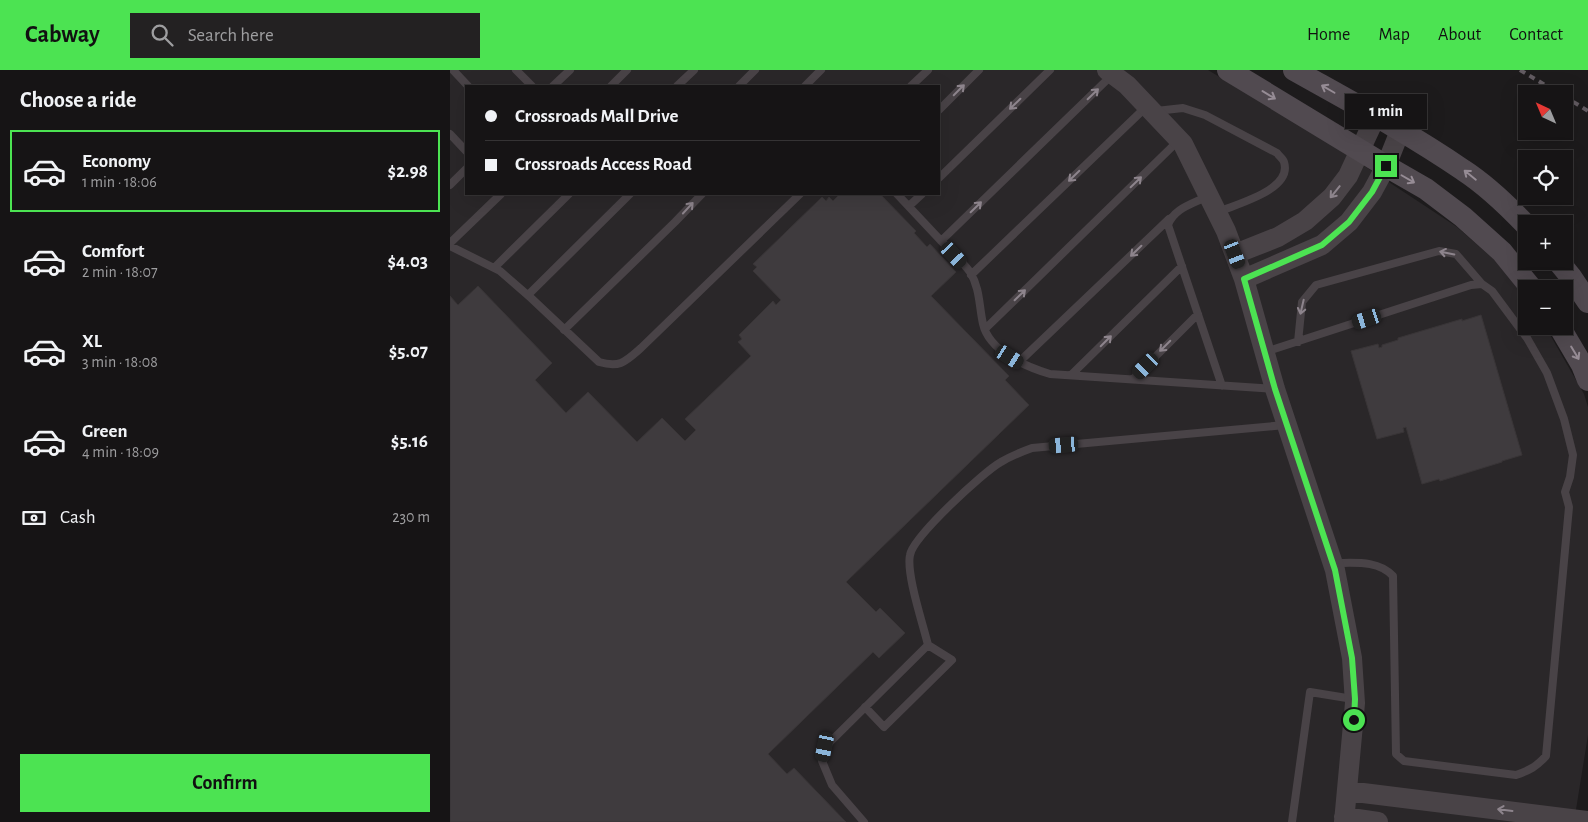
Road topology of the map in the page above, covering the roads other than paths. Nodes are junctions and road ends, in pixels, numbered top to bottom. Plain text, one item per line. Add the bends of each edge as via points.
1 (453, 70) edge
2 (516, 70) edge
3 (570, 70) edge
4 (627, 70) edge
5 (694, 70) edge
6 (755, 70) edge
7 (821, 70) edge
8 (928, 70) edge
9 (979, 70) edge
10 (1050, 70) edge
11 (1228, 70) edge
12 (1294, 70) edge
13 (1110, 72) edge
14 (467, 85) edge
15 (531, 85) edge
16 (554, 85) edge
17 (612, 85) edge
18 (678, 85) edge
19 (740, 85) edge
20 (806, 85) edge
21 (912, 85) edge
22 (940, 109) edge
23 (1150, 109) junction
24 (1376, 116) junction
25 (1400, 131) junction
26 (450, 134) edge
27 (1179, 140) junction
28 (465, 150) edge
29 (1360, 151) junction
30 (1386, 166) junction
31 (465, 170) edge
32 (940, 177) edge
33 (450, 185) edge
34 (500, 195) edge
35 (568, 195) edge
36 (629, 195) edge
37 (701, 195) edge
38 (799, 195) edge
39 (898, 195) edge
40 (921, 195) edge
41 (1212, 204) junction
42 (909, 206) junction
43 (1518, 217) edge
44 (1171, 218) junction
45 (941, 241) junction
46 (450, 245) edge
47 (1235, 254) junction
48 (1182, 266) junction
49 (494, 268) junction
50 (1566, 270) edge
51 (971, 275) junction
52 (1244, 279) junction
53 (1525, 280) edge
54 (1482, 284) junction
55 (1582, 289) edge
56 (528, 295) junction
57 (1198, 314) junction
58 (985, 329) junction
59 (564, 330) junction
60 (1564, 335) edge
61 (1298, 342) junction
62 (1265, 352) junction
63 (1019, 362) junction
64 (1071, 375) junction
65 (1133, 379) junction
66 (1588, 380) edge
67 (1222, 386) junction
68 (1275, 389) junction
69 (1287, 425) junction
70 (1333, 563) junction
71 (928, 645) junction
72 (1355, 699) junction
73 (865, 707) junction
74 (1347, 790) junction
75 (1344, 820) edge
76 (1588, 821) edge
77 (864, 822) edge
78 (1292, 822) edge
79 (1378, 822) edge

1 - 14 lane
2 - 15 lane
3 - 16 lane
4 - 17 lane
5 - 18 lane
6 - 19 lane
7 - 20 lane
8 - 21 lane
22 -> 9 lane
10 -> 32 lane
11 -> 29 main road
24 -> 12 main road
13 - 23 street
45 -> 13 lane
23 - 27 street
23 - 41 lane via 1183,108 1205,114 1277,153 1284,162 1285,172 1268,191
23 -> 51 lane
24 - 25 main road
24 - 29 street
25 - 30 street
43 -> 25 main road via 1464,170
26 - 28 lane
27 - 41 street
58 -> 27 lane
29 - 30 main road
29 -> 47 street via 1332,198 1305,221 1278,237
30 - 52 street via 1372,192 1349,222 1322,245
30 -> 53 main road via 1426,189 1462,217 1502,252
31 - 33 lane
34 - 46 lane
35 - 49 lane
36 - 56 lane
59 -> 37 lane
38 - 59 lane via 622,363 611,366 599,362
39 - 42 lane
40 - 42 lane
41 - 44 lane via 1178,210
41 - 47 street
42 - 45 lane
44 - 48 lane via 1168,225
44 -> 63 lane
45 - 51 lane
46 - 49 lane
47 - 52 street
48 - 57 lane
64 -> 48 lane
49 - 56 lane
50 - 55 main road
51 - 58 lane
52 - 62 street
54 - 61 lane
54 -> 61 lane via 1456,254 1439,250 1316,285 1302,302
54 - 70 lane via 1492,291 1527,338 1547,373 1573,455 1565,492 1569,507 1546,756 1540,763 1516,775 1404,760 1396,754 1393,576 1378,566 1362,562
56 - 59 lane
57 -> 65 lane
57 - 67 lane
58 - 63 lane via 992,342
60 -> 66 main road
61 - 62 lane
62 - 68 street
63 - 64 lane via 1050,374
64 - 65 lane
65 - 67 lane
67 - 68 lane
68 - 69 street
69 - 70 street
69 - 71 lane via 1032,448 1000,463 978,480 914,544 910,555 910,576
70 - 72 street via 1352,658
71 - 73 lane
71 - 73 lane via 952,660 884,727
72 - 74 street
72 - 78 lane via 1310,692
73 - 77 lane via 825,747 822,761 832,785
74 - 75 street
76 -> 74 street
75 - 79 street

